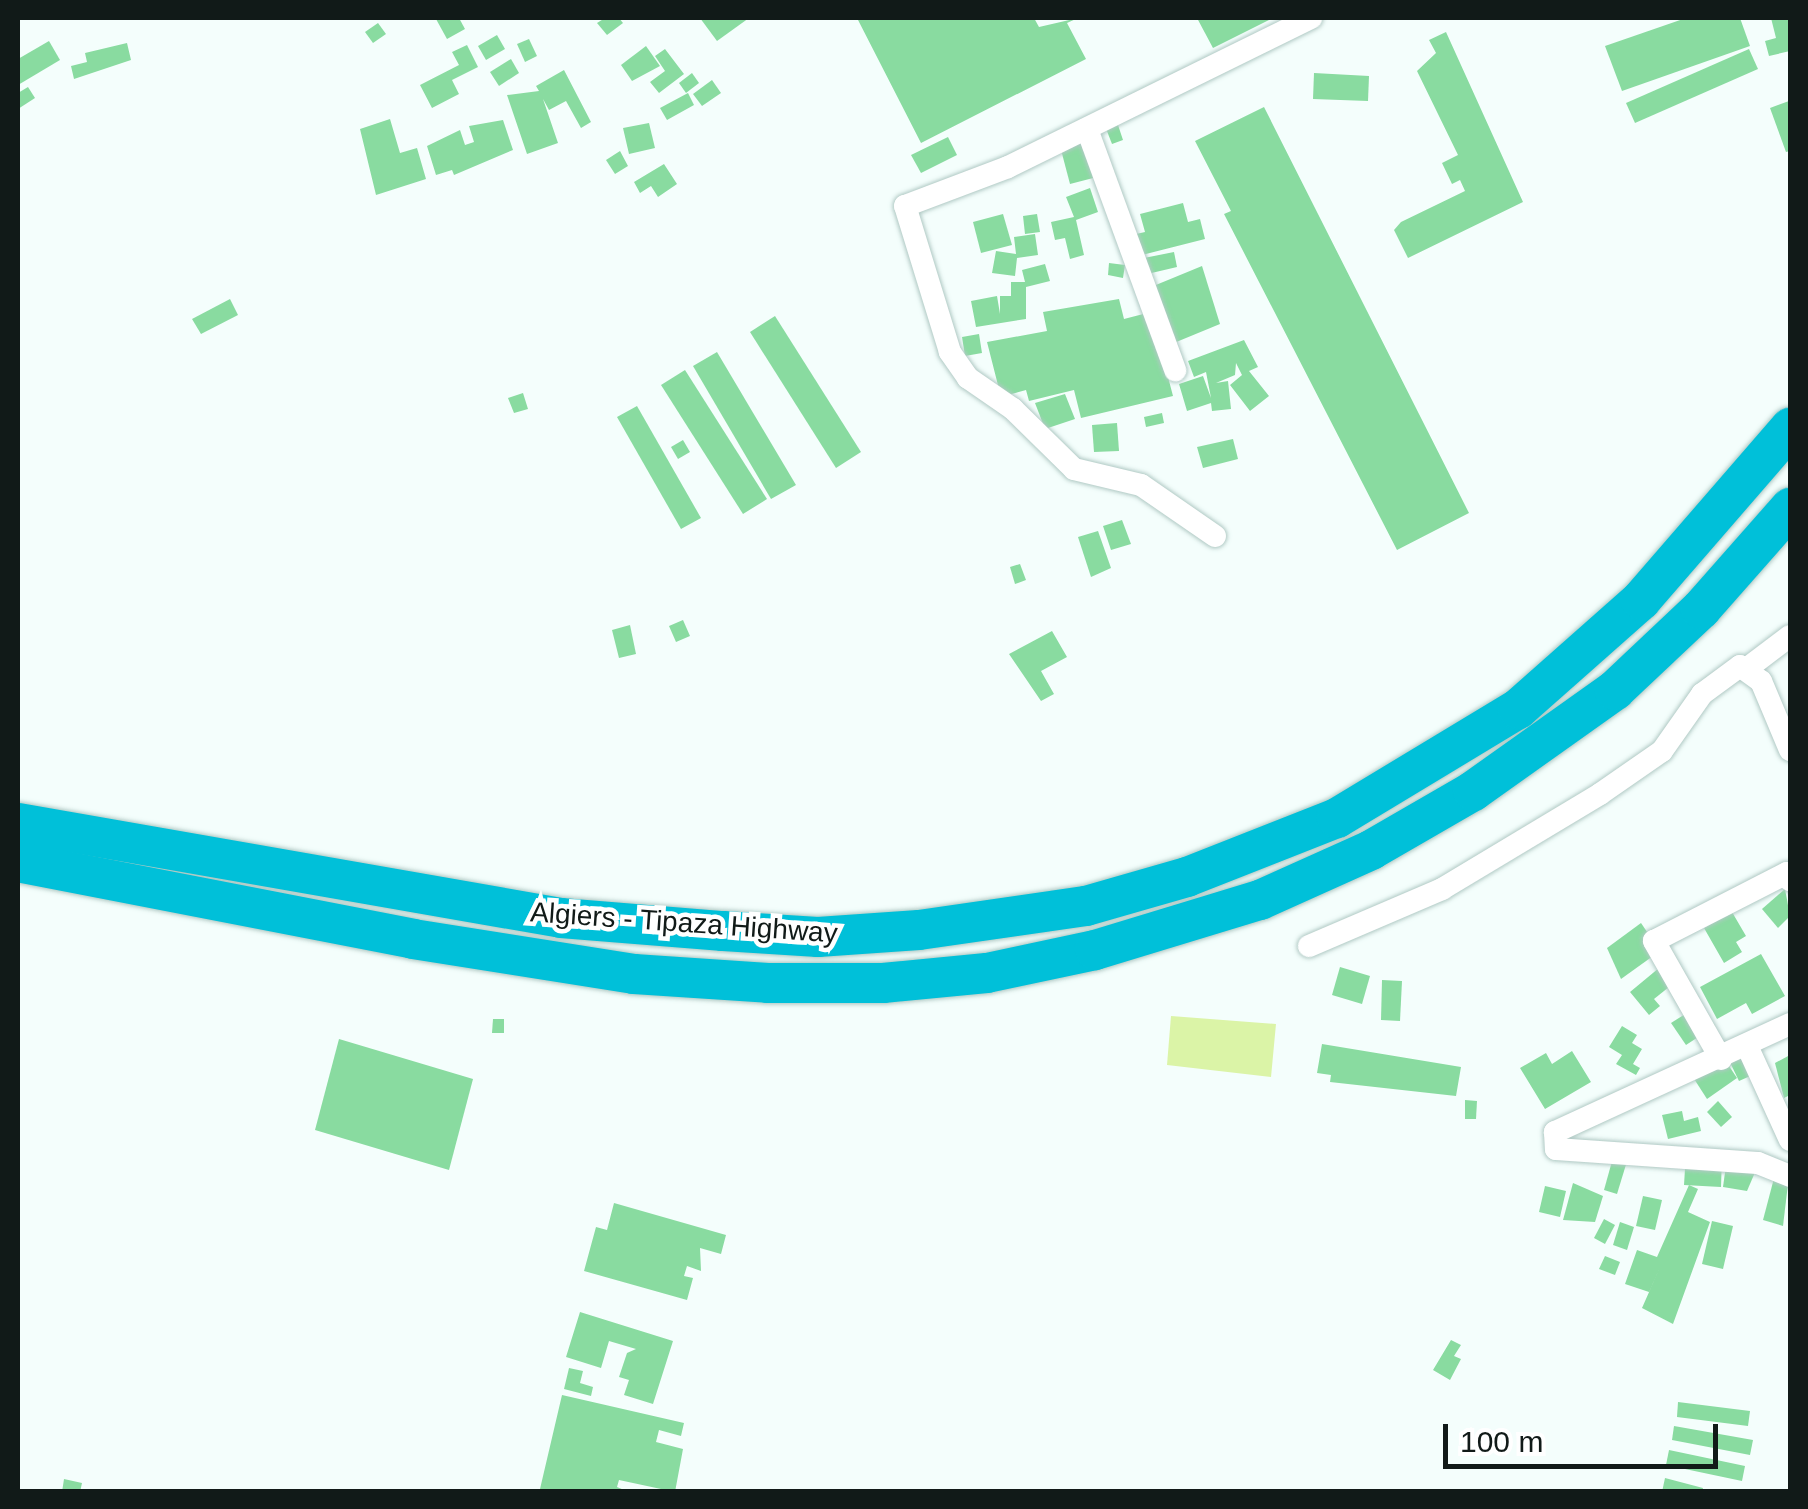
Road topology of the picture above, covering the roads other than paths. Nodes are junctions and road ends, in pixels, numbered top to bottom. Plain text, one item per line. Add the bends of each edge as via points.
1 (1311, 18) edge
2 (1087, 129) junction
3 (1174, 370) dead end
4 (1790, 428) edge
5 (1790, 508) edge
6 (1214, 536) dead end
7 (1790, 636) edge
8 (1748, 667) junction
9 (1790, 750) edge
10 (18, 823) edge
11 (18, 862) edge
12 (1790, 880) edge
13 (1308, 946) dead end
14 (1790, 1024) edge
15 (1748, 1048) junction
16 (1721, 1060) junction
17 (1790, 1140) edge
18 (1790, 1176) edge

1 - 2 street
2 - 3 street
2 - 6 street via 906,206 945,337 968,378 1013,409 1059,458 1096,476 1142,485
4 - 10 highway, Algiers - Tipaza Highway via 1641,600 1518,709 1337,818 1187,877 1086,906 919,930 723,932 561,918
5 - 11 highway, Algiers - Tipaza Highway via 1701,609 1615,690 1473,792 1371,850 1260,900 1114,946 987,973 883,983 634,974
7 - 8 street
8 - 9 street via 1761,680
8 - 13 street via 1729,671 1702,694 1662,751 1570,813 1442,890
12 - 16 street via 1787,873 1654,941
14 - 15 street
15 - 16 street
15 - 17 street
16 - 18 street via 1555,1132 1556,1149 1758,1163

